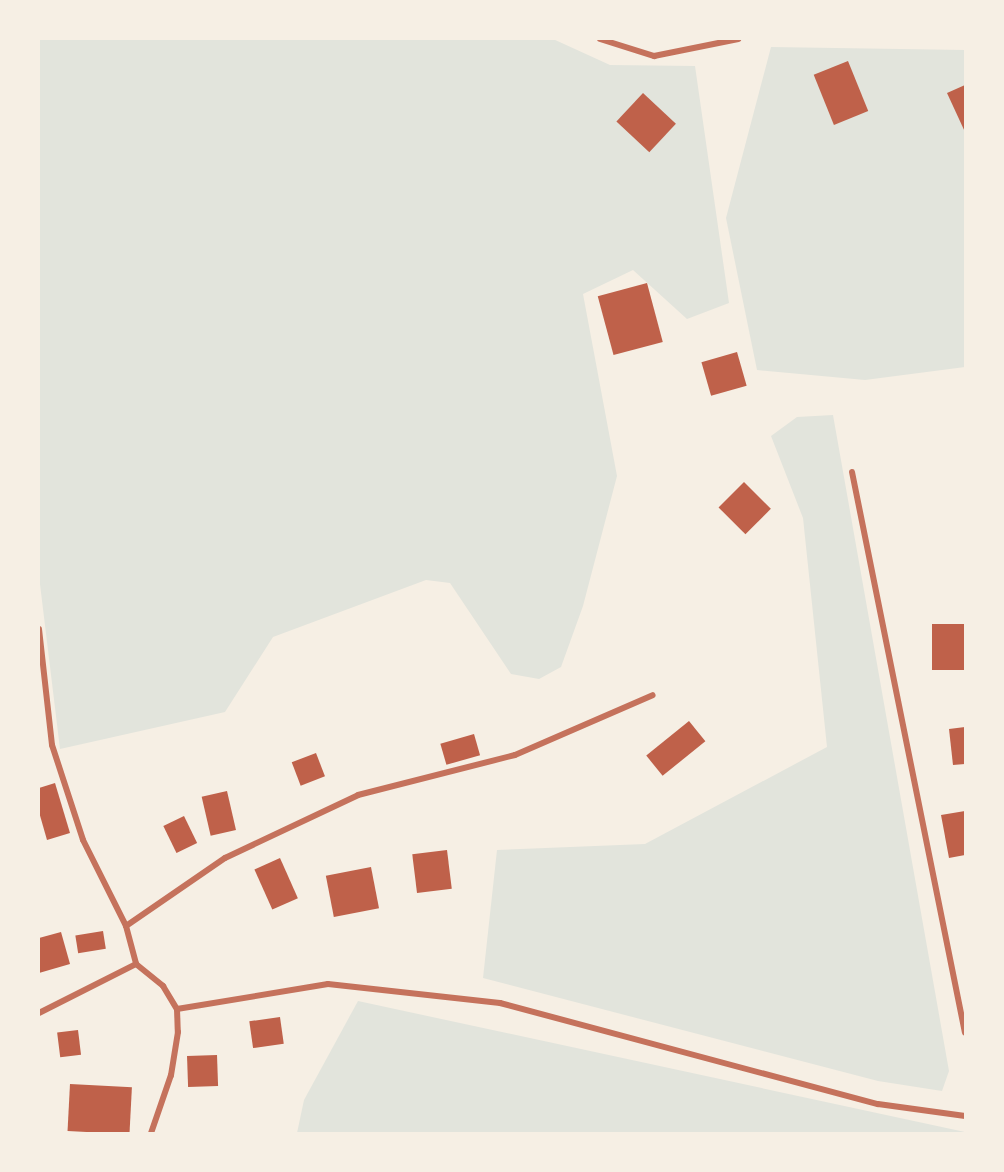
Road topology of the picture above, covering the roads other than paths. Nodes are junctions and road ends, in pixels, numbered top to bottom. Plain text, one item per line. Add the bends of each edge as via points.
1 (600, 39) edge
2 (738, 39) edge
3 (852, 472) dead end
4 (39, 630) edge
5 (653, 695) dead end
6 (126, 926) junction
7 (136, 964) junction
8 (177, 1009) junction
9 (39, 1013) edge
10 (965, 1033) edge
11 (965, 1116) edge
12 (151, 1133) edge

1 - 2 street via 654,56
3 - 10 street
4 - 6 street via 52,745 83,840
5 - 6 street via 515,755 358,795 225,858
6 - 7 street
7 - 8 street via 163,986
7 - 9 street
8 - 11 street via 328,984 500,1003 878,1104
8 - 12 street via 178,1032 171,1076

